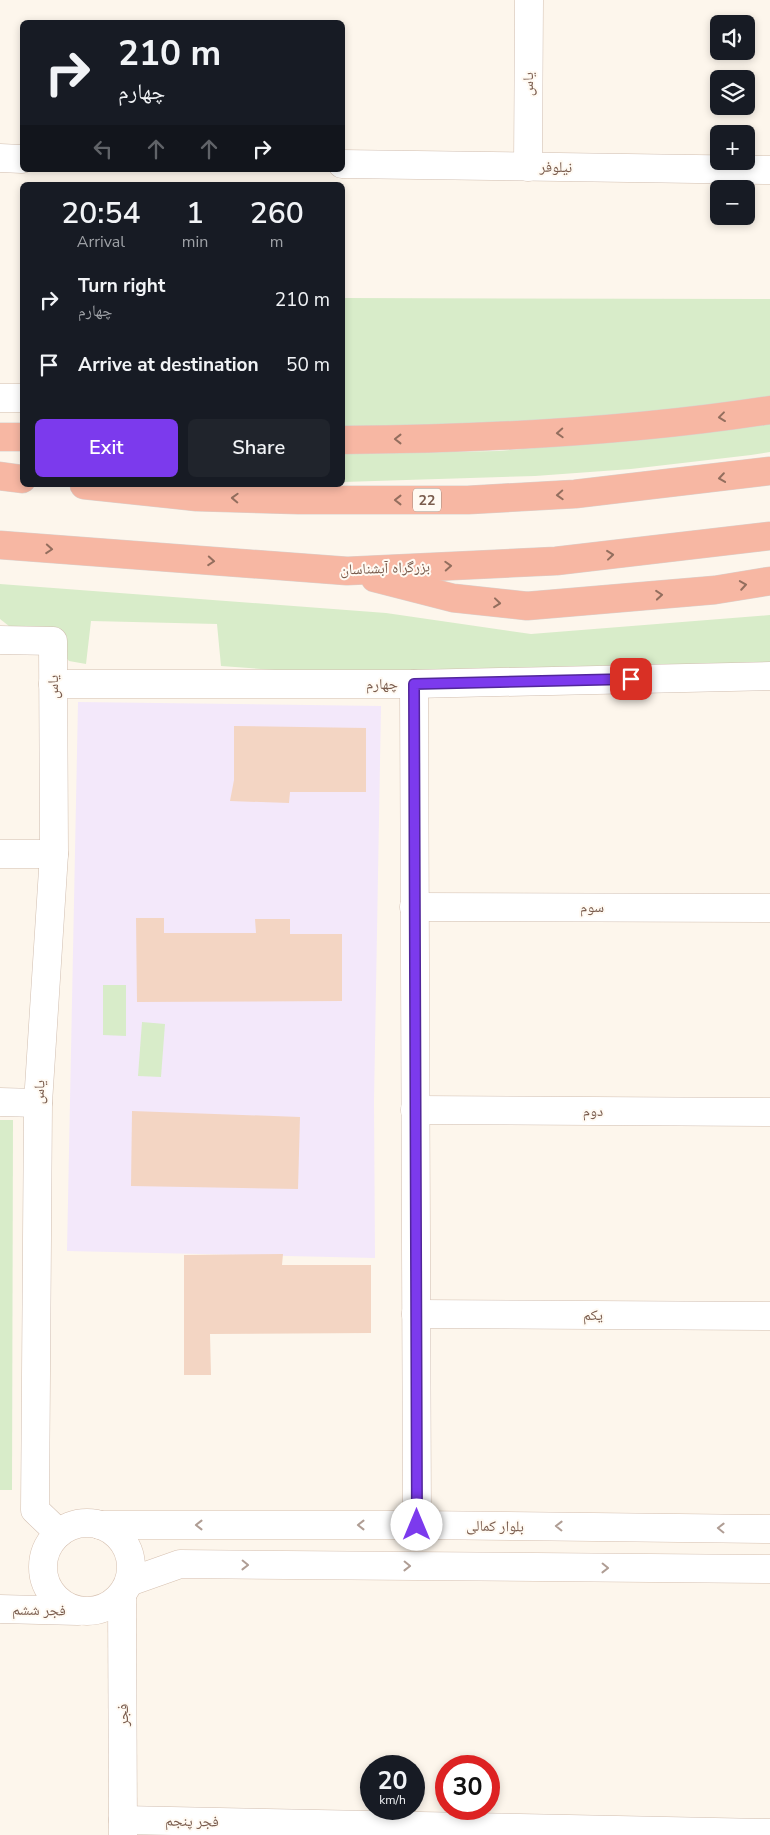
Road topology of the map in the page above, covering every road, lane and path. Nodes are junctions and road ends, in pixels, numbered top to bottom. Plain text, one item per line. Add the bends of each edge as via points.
1 (529, 0) edge
2 (0, 158) edge
3 (20, 159) edge
4 (345, 164) edge
5 (528, 167) junction
6 (770, 170) edge
7 (0, 398) edge
8 (20, 398) edge
9 (770, 410) edge
10 (0, 437) edge
11 (20, 437) edge
12 (345, 440) edge
13 (770, 471) edge
14 (0, 476) edge
15 (20, 479) edge
16 (103, 487) edge
17 (770, 536) edge
18 (0, 546) edge
19 (347, 571) junction
20 (770, 581) edge
21 (0, 640) edge
22 (770, 676) edge
23 (53, 684) junction
24 (414, 684) junction
25 (0, 854) edge
26 (54, 854) junction
27 (414, 907) junction
28 (770, 908) edge
29 (0, 1102) edge
30 (38, 1103) junction
31 (415, 1110) junction
32 (770, 1112) edge
33 (416, 1314) junction
34 (770, 1316) edge
35 (100, 1525) junction
36 (417, 1525) junction
37 (770, 1529) edge
38 (59, 1533) junction
39 (770, 1569) edge
40 (125, 1588) junction
41 (0, 1610) edge
42 (78, 1610) junction
43 (123, 1828) edge
44 (770, 1833) edge

1 - 5 street, یاس
2 - 3 street
4 - 5 street, نیلوفر
5 - 6 street, نیلوفر
7 - 8 street
9 -> 12 highway via 582,432 455,439
10 - 11 highway
13 -> 16 highway, 22 via 575,494 468,500 197,497
14 - 15 highway
19 -> 17 highway, بزرگراه آبشناسان via 556,561
18 -> 19 highway, بزرگراه آبشناسان
19 -> 20 highway via 453,598 527,606 715,590
21 - 23 street, یاس via 53,641
22 - 24 street, چهارم
23 - 24 street, چهارم
23 - 26 street, یاس
24 - 27 street
25 - 26 street
26 - 30 street, یاس
27 - 28 street, سوم
27 - 31 street
29 - 30 street
30 - 38 street, یاس via 35,1510
31 - 32 street, دوم
31 - 33 street
33 - 34 street, یکم
33 - 36 street
36 -> 35 street, بلوار کمالی
35 - 38 street via 85,1523
35 - 40 street via 113,1531 130,1554 132,1568
37 -> 36 street, بلوار کمالی
38 - 42 street via 44,1557 46,1584 64,1605
40 -> 39 street via 180,1564
40 - 42 street via 113,1603 102,1609
40 - 43 street, فجر
41 - 42 street, فجر ششم
43 - 44 street, فجر پنجم

